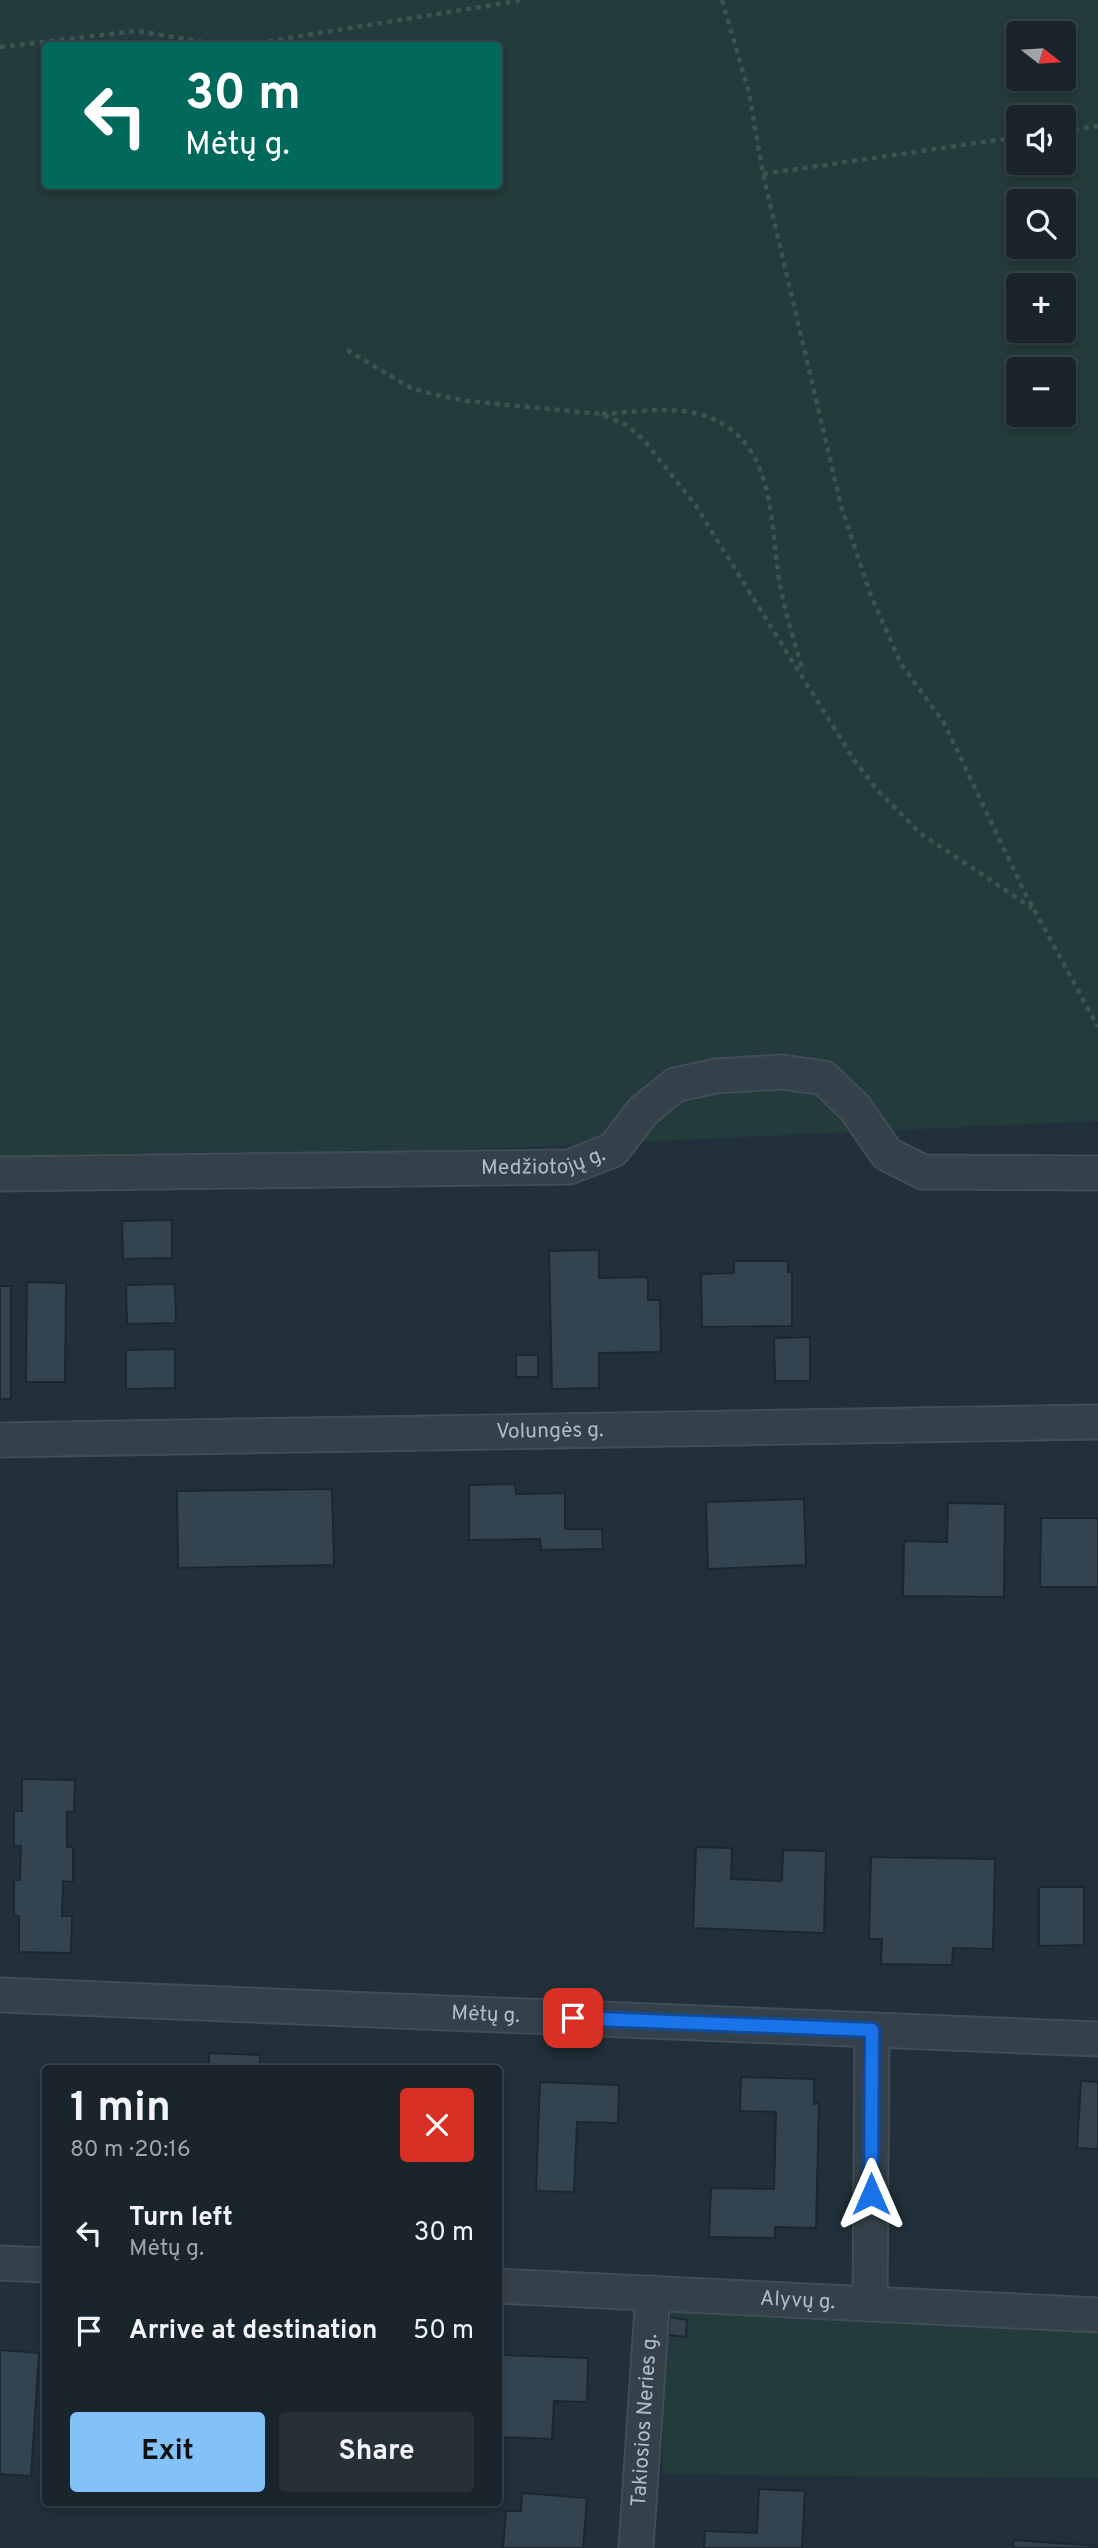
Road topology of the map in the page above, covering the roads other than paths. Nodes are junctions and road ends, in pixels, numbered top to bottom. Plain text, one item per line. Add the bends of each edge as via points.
1 (1098, 1173) edge
2 (0, 1174) edge
3 (1098, 1423) edge
4 (0, 1440) edge
5 (0, 1995) edge
6 (872, 2030) junction
7 (1098, 2039) edge
8 (0, 2263) edge
9 (42, 2265) edge
10 (502, 2286) edge
11 (653, 2293) junction
12 (870, 2304) junction
13 (1098, 2315) edge
14 (636, 2548) edge

1 - 2 street, Medžiotojų g. via 923,1172 887,1154 855,1108 824,1078 782,1072 716,1076 675,1085 643,1111 613,1150 569,1167
3 - 4 street, Volungės g.
5 - 6 street, Mėtų g.
6 - 7 street, Mėtų g.
6 - 12 street
8 - 9 street
10 - 11 street, Alyvų g.
11 - 12 street, Alyvų g.
11 - 14 street, Takiosios Neries g.
12 - 13 street, Alyvų g.

